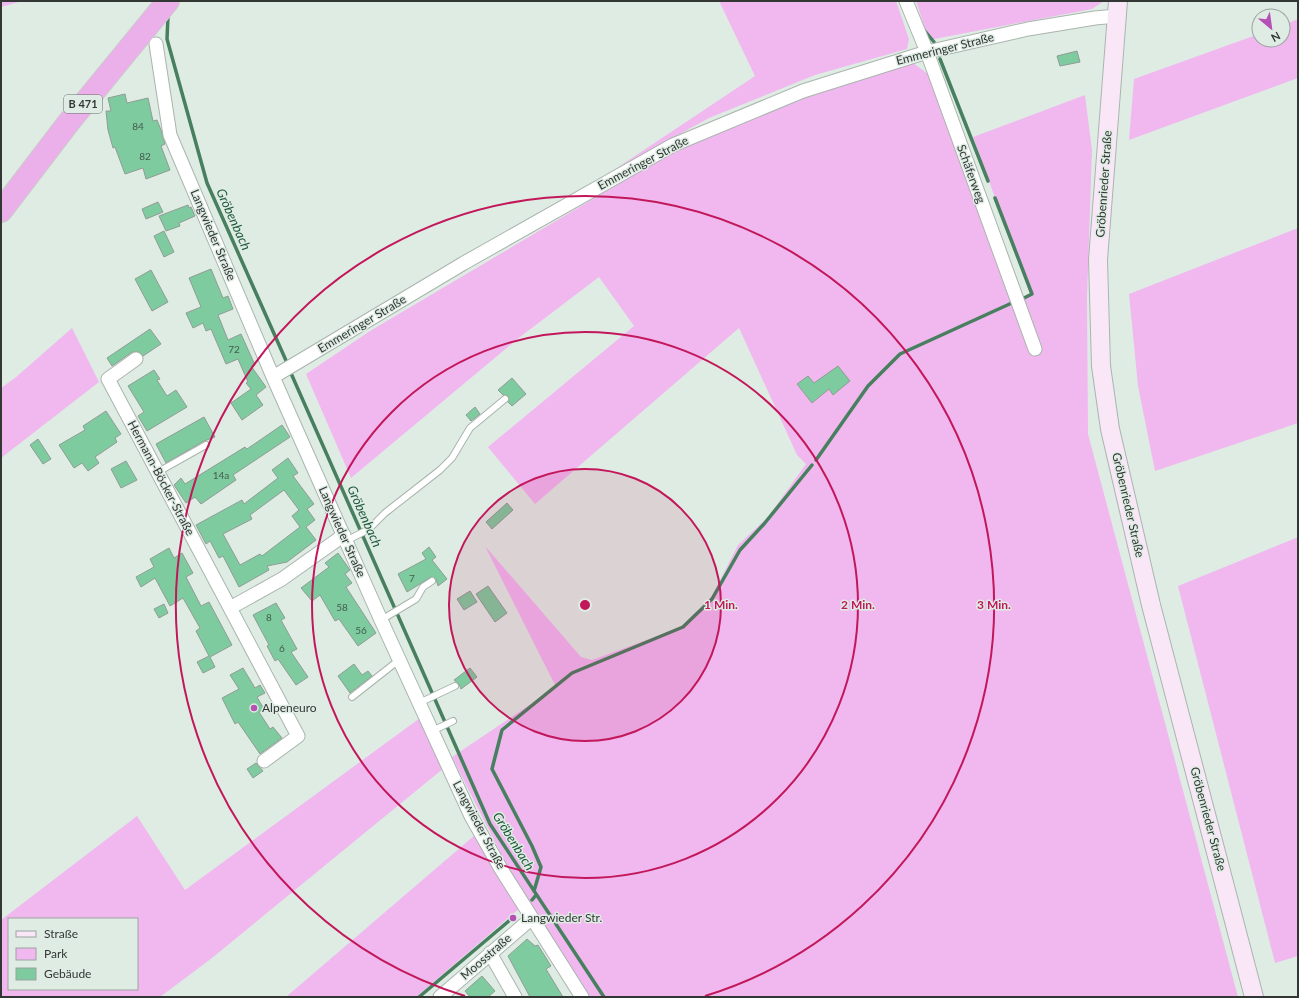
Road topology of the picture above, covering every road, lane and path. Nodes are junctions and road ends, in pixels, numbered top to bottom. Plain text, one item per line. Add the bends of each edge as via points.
1 (168, 1) edge
2 (906, 1) edge
3 (1118, 9) edge
4 (156, 44) dead end
5 (927, 52) junction
6 (1, 210) edge
7 (1035, 348) dead end
8 (136, 359) dead end
9 (278, 375) junction
10 (505, 399) dead end
11 (206, 445) dead end
12 (158, 472) junction
13 (348, 538) junction
14 (432, 581) dead end
15 (230, 608) junction
16 (386, 617) junction
17 (400, 660) junction
18 (455, 686) dead end
19 (352, 697) dead end
20 (424, 701) junction
21 (453, 721) dead end
22 (435, 730) junction
23 (264, 761) dead end
24 (532, 918) junction
25 (490, 953) junction
26 (440, 997) edge
27 (515, 997) edge
28 (582, 997) edge
29 (1254, 997) edge

1 - 6 highway, B 471
2 - 5 street, Schäferweg
3 - 5 street, Emmeringer Straße via 1095,18 1028,29
3 - 29 street, Gröbenrieder Straße via 1098,260 1101,366 1110,430 1151,605
4 - 9 street, Langwieder Straße via 170,135
5 - 7 street, Schäferweg
5 - 9 street, Emmeringer Straße via 803,91 674,145 464,263
8 - 12 street, Hermann-Böcker-Straße via 108,379
9 - 13 street, Langwieder Straße
10 - 13 lane via 470,428 452,458 440,470 385,513 369,529
11 - 12 lane
12 - 15 street, Hermann-Böcker-Straße
13 - 15 street
13 - 16 street, Langwieder Straße
14 - 16 lane via 423,587 416,599
15 - 23 street, Hermann-Böcker-Straße via 298,736
16 - 17 street, Langwieder Straße
17 - 19 lane
17 - 20 street, Langwieder Straße
18 - 20 lane
20 - 22 street, Langwieder Straße
21 - 22 lane
22 - 24 street, Langwieder Straße via 471,816
24 - 25 street, Moosstraße
24 - 28 street, Langwieder Straße
25 - 26 street, Moosstraße
25 - 27 street

